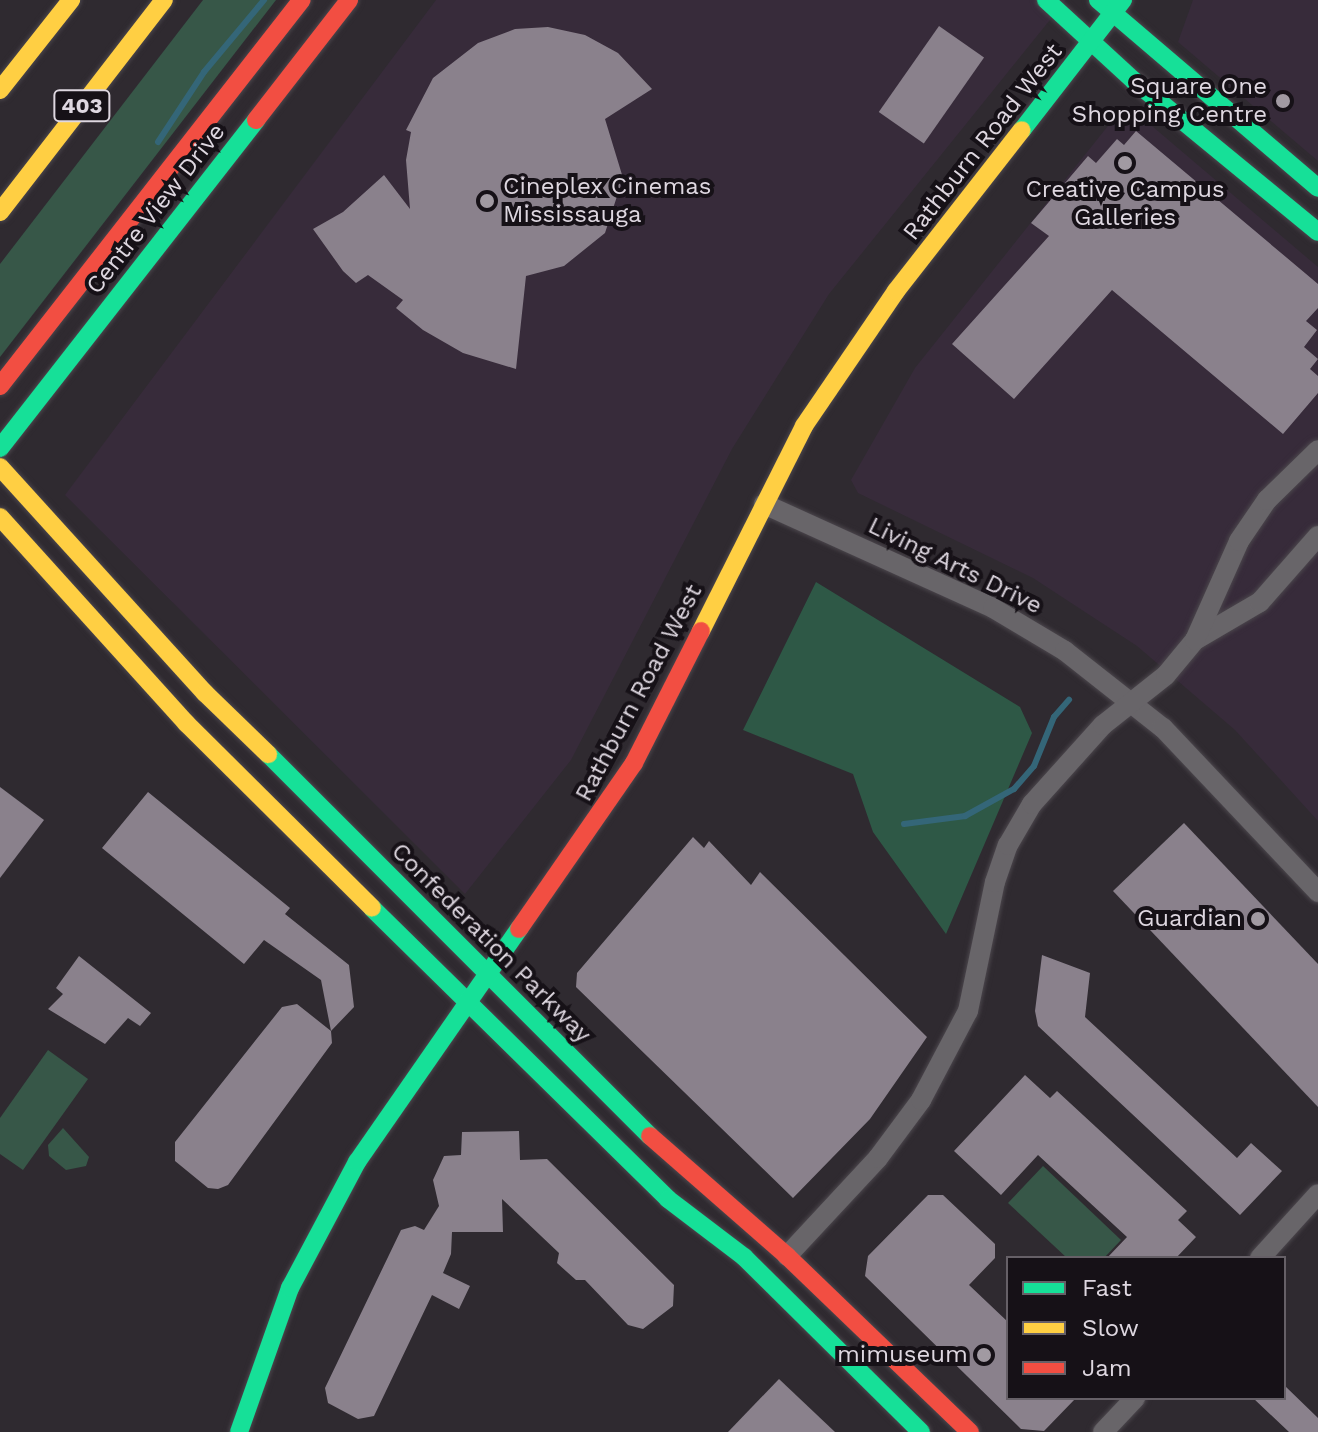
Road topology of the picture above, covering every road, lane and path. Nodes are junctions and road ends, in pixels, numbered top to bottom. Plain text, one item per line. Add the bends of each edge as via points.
1 (71, 0) edge
2 (164, 0) edge
3 (302, 0) edge
4 (349, 0) edge
5 (1046, 0) edge
6 (1098, 0) edge
7 (1118, 7) edge
8 (1091, 42) junction
9 (0, 90) edge
10 (1318, 188) edge
11 (0, 212) edge
12 (1318, 232) edge
13 (0, 386) edge
14 (0, 448) edge
15 (1318, 450) edge
16 (0, 467) edge
17 (764, 504) junction
18 (0, 517) edge
19 (1318, 536) edge
20 (1195, 640) junction
21 (1131, 701) junction
22 (1318, 892) edge
23 (487, 971) junction
24 (467, 999) junction
25 (1318, 1194) edge
26 (787, 1256) junction
27 (1262, 1256) edge
28 (1133, 1400) edge
29 (239, 1432) edge
30 (921, 1432) edge
31 (970, 1432) edge
32 (1103, 1432) edge

1 - 9 main road
2 - 11 main road, 403
3 - 13 main road, Centre View Drive
4 - 14 main road, Centre View Drive
5 - 8 main road
6 - 7 main road
7 - 8 main road, Rathburn Road West
7 - 10 main road
8 - 12 main road
8 - 17 main road, Rathburn Road West via 867,330 804,426
15 - 20 street via 1267,500 1239,541
16 - 23 main road, Confederation Parkway via 205,693
17 - 21 street, Living Arts Drive via 993,608 1065,651
17 - 23 main road, Rathburn Road West via 634,763 588,836
18 - 24 main road via 186,723
19 - 20 street via 1260,602
20 - 21 street via 1166,675
21 - 22 street, Living Arts Drive
21 - 26 street via 1032,804 1008,845 968,1011 921,1100 878,1158
23 - 24 main road, Rathburn Road West
23 - 26 main road, Confederation Parkway via 692,1177
24 - 29 main road, Rathburn Road West via 357,1162 290,1288
24 - 30 main road via 668,1199 744,1257
25 - 27 street
26 - 31 main road, Confederation Parkway
28 - 32 street

